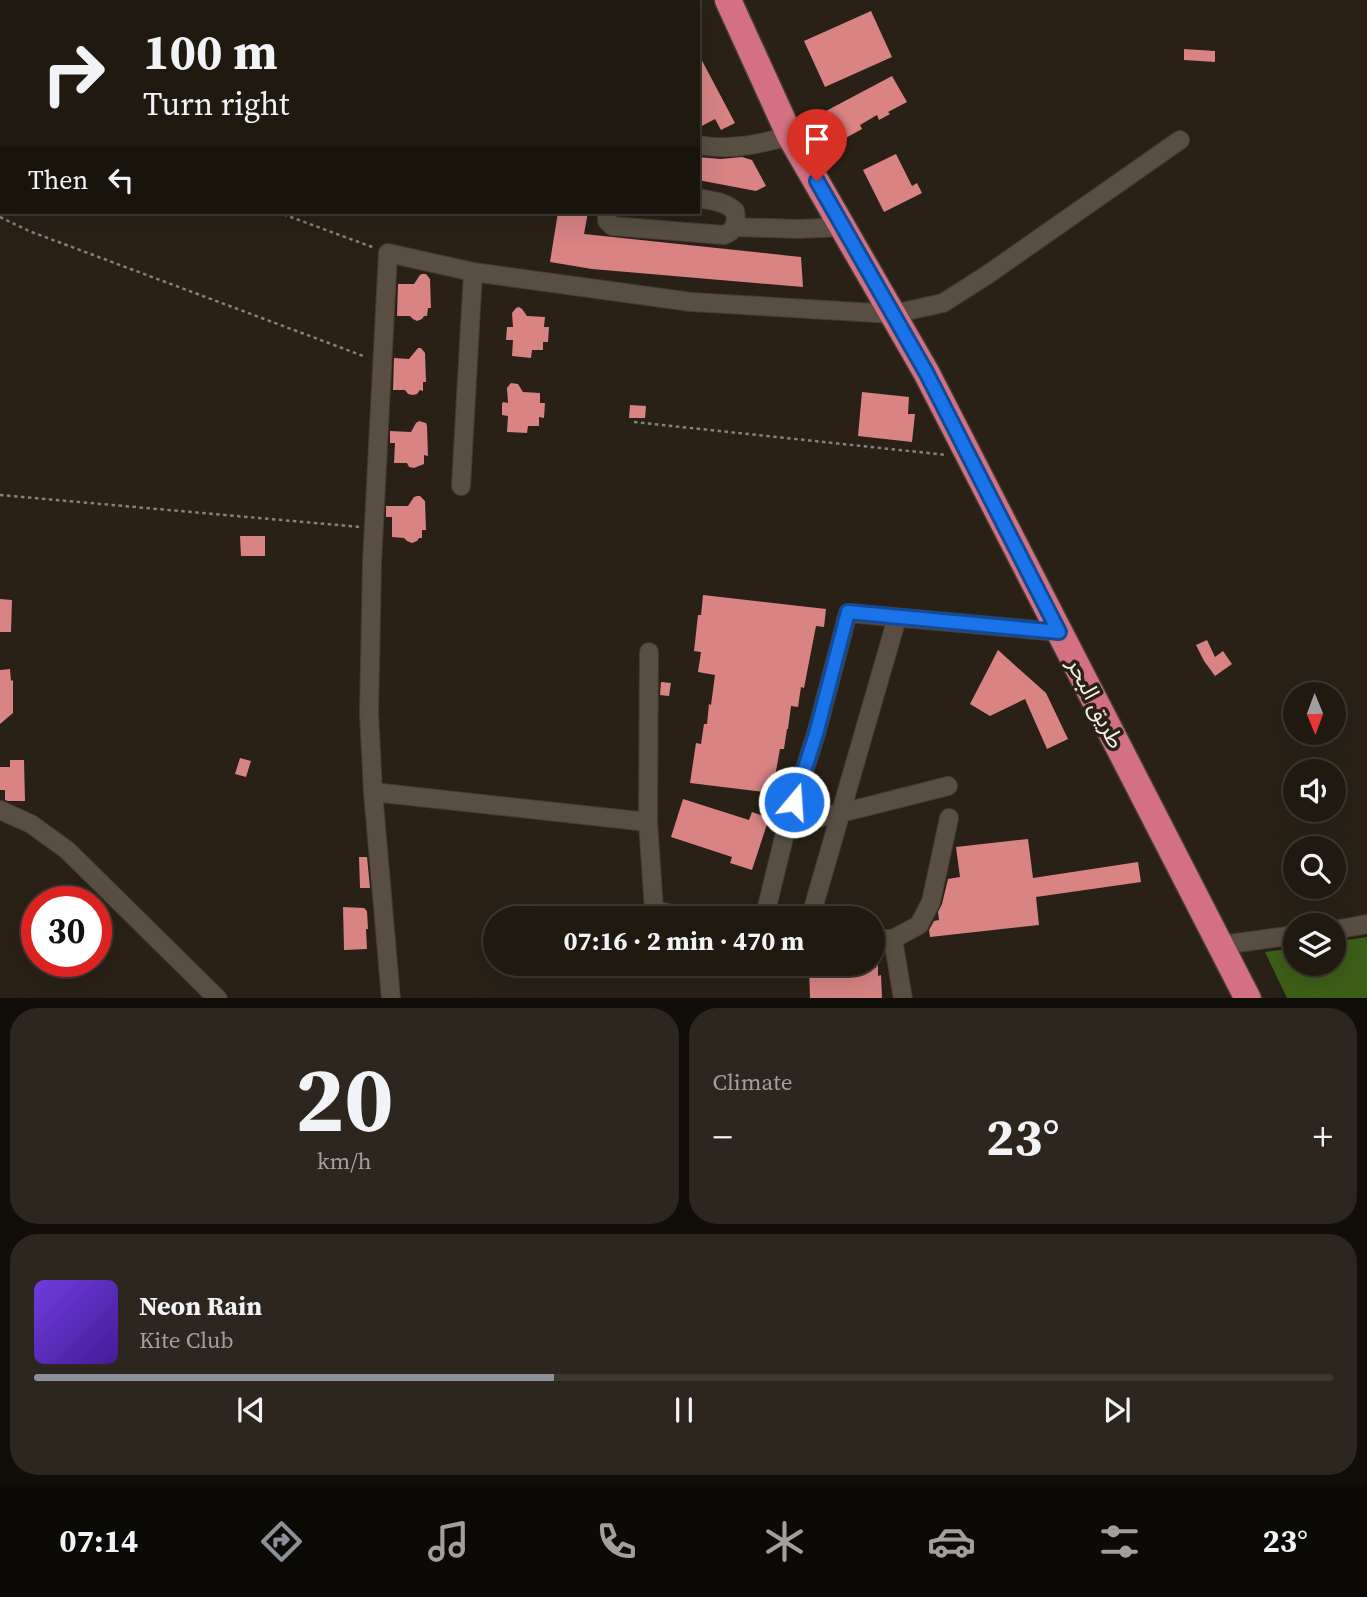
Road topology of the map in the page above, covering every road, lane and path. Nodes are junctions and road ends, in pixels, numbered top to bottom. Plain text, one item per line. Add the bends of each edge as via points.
1 (728, 0) edge
2 (790, 136) junction
3 (1180, 140) dead end
4 (700, 145) edge
5 (700, 198) edge
6 (282, 214) edge
7 (607, 214) edge
8 (0, 217) edge
9 (735, 227) junction
10 (844, 228) junction
11 (388, 253) junction
12 (473, 272) junction
13 (893, 314) junction
14 (383, 363) junction
15 (634, 422) dead end
16 (971, 459) junction
17 (461, 486) dead end
18 (0, 495) edge
19 (374, 528) junction
20 (897, 618) junction
21 (1059, 632) junction
22 (649, 652) dead end
23 (948, 786) dead end
24 (373, 792) junction
25 (0, 810) edge
26 (842, 813) junction
27 (949, 818) dead end
28 (648, 822) junction
29 (787, 825) junction
30 (654, 906) edge
31 (767, 906) edge
32 (814, 906) edge
33 (1367, 924) edge
34 (1346, 928) edge
35 (1283, 937) edge
36 (885, 939) edge
37 (893, 939) junction
38 (1222, 945) junction
39 (217, 998) edge
40 (391, 998) edge
41 (903, 998) edge
42 (1248, 998) edge

1 - 2 highway, طريق البحر
2 - 4 street via 748,146
2 - 10 highway, طريق البحر
3 - 13 street via 943,303
5 - 9 street via 729,206 735,211
6 - 11 path
7 - 9 street via 612,226 724,235
8 - 14 path
9 - 10 street
10 - 13 highway, طريق البحر
11 - 12 street
11 - 14 street
12 - 13 street via 691,302
12 - 17 street
13 - 16 highway, طريق البحر
14 - 19 street
15 - 16 path
16 - 21 highway, طريق البحر
18 - 19 path
19 - 24 street via 369,713
20 - 21 street
20 - 26 street
20 - 29 street via 848,612
21 - 38 highway, طريق البحر
22 - 28 street
23 - 26 street
24 - 28 street
24 - 40 street
25 - 39 street via 31,824 66,850
26 - 29 street
26 - 32 street
27 - 37 street via 931,902 919,925
28 - 30 street
29 - 31 street
33 - 34 street
35 - 38 street
36 - 37 street
37 - 41 street
38 - 42 highway, طريق البحر

